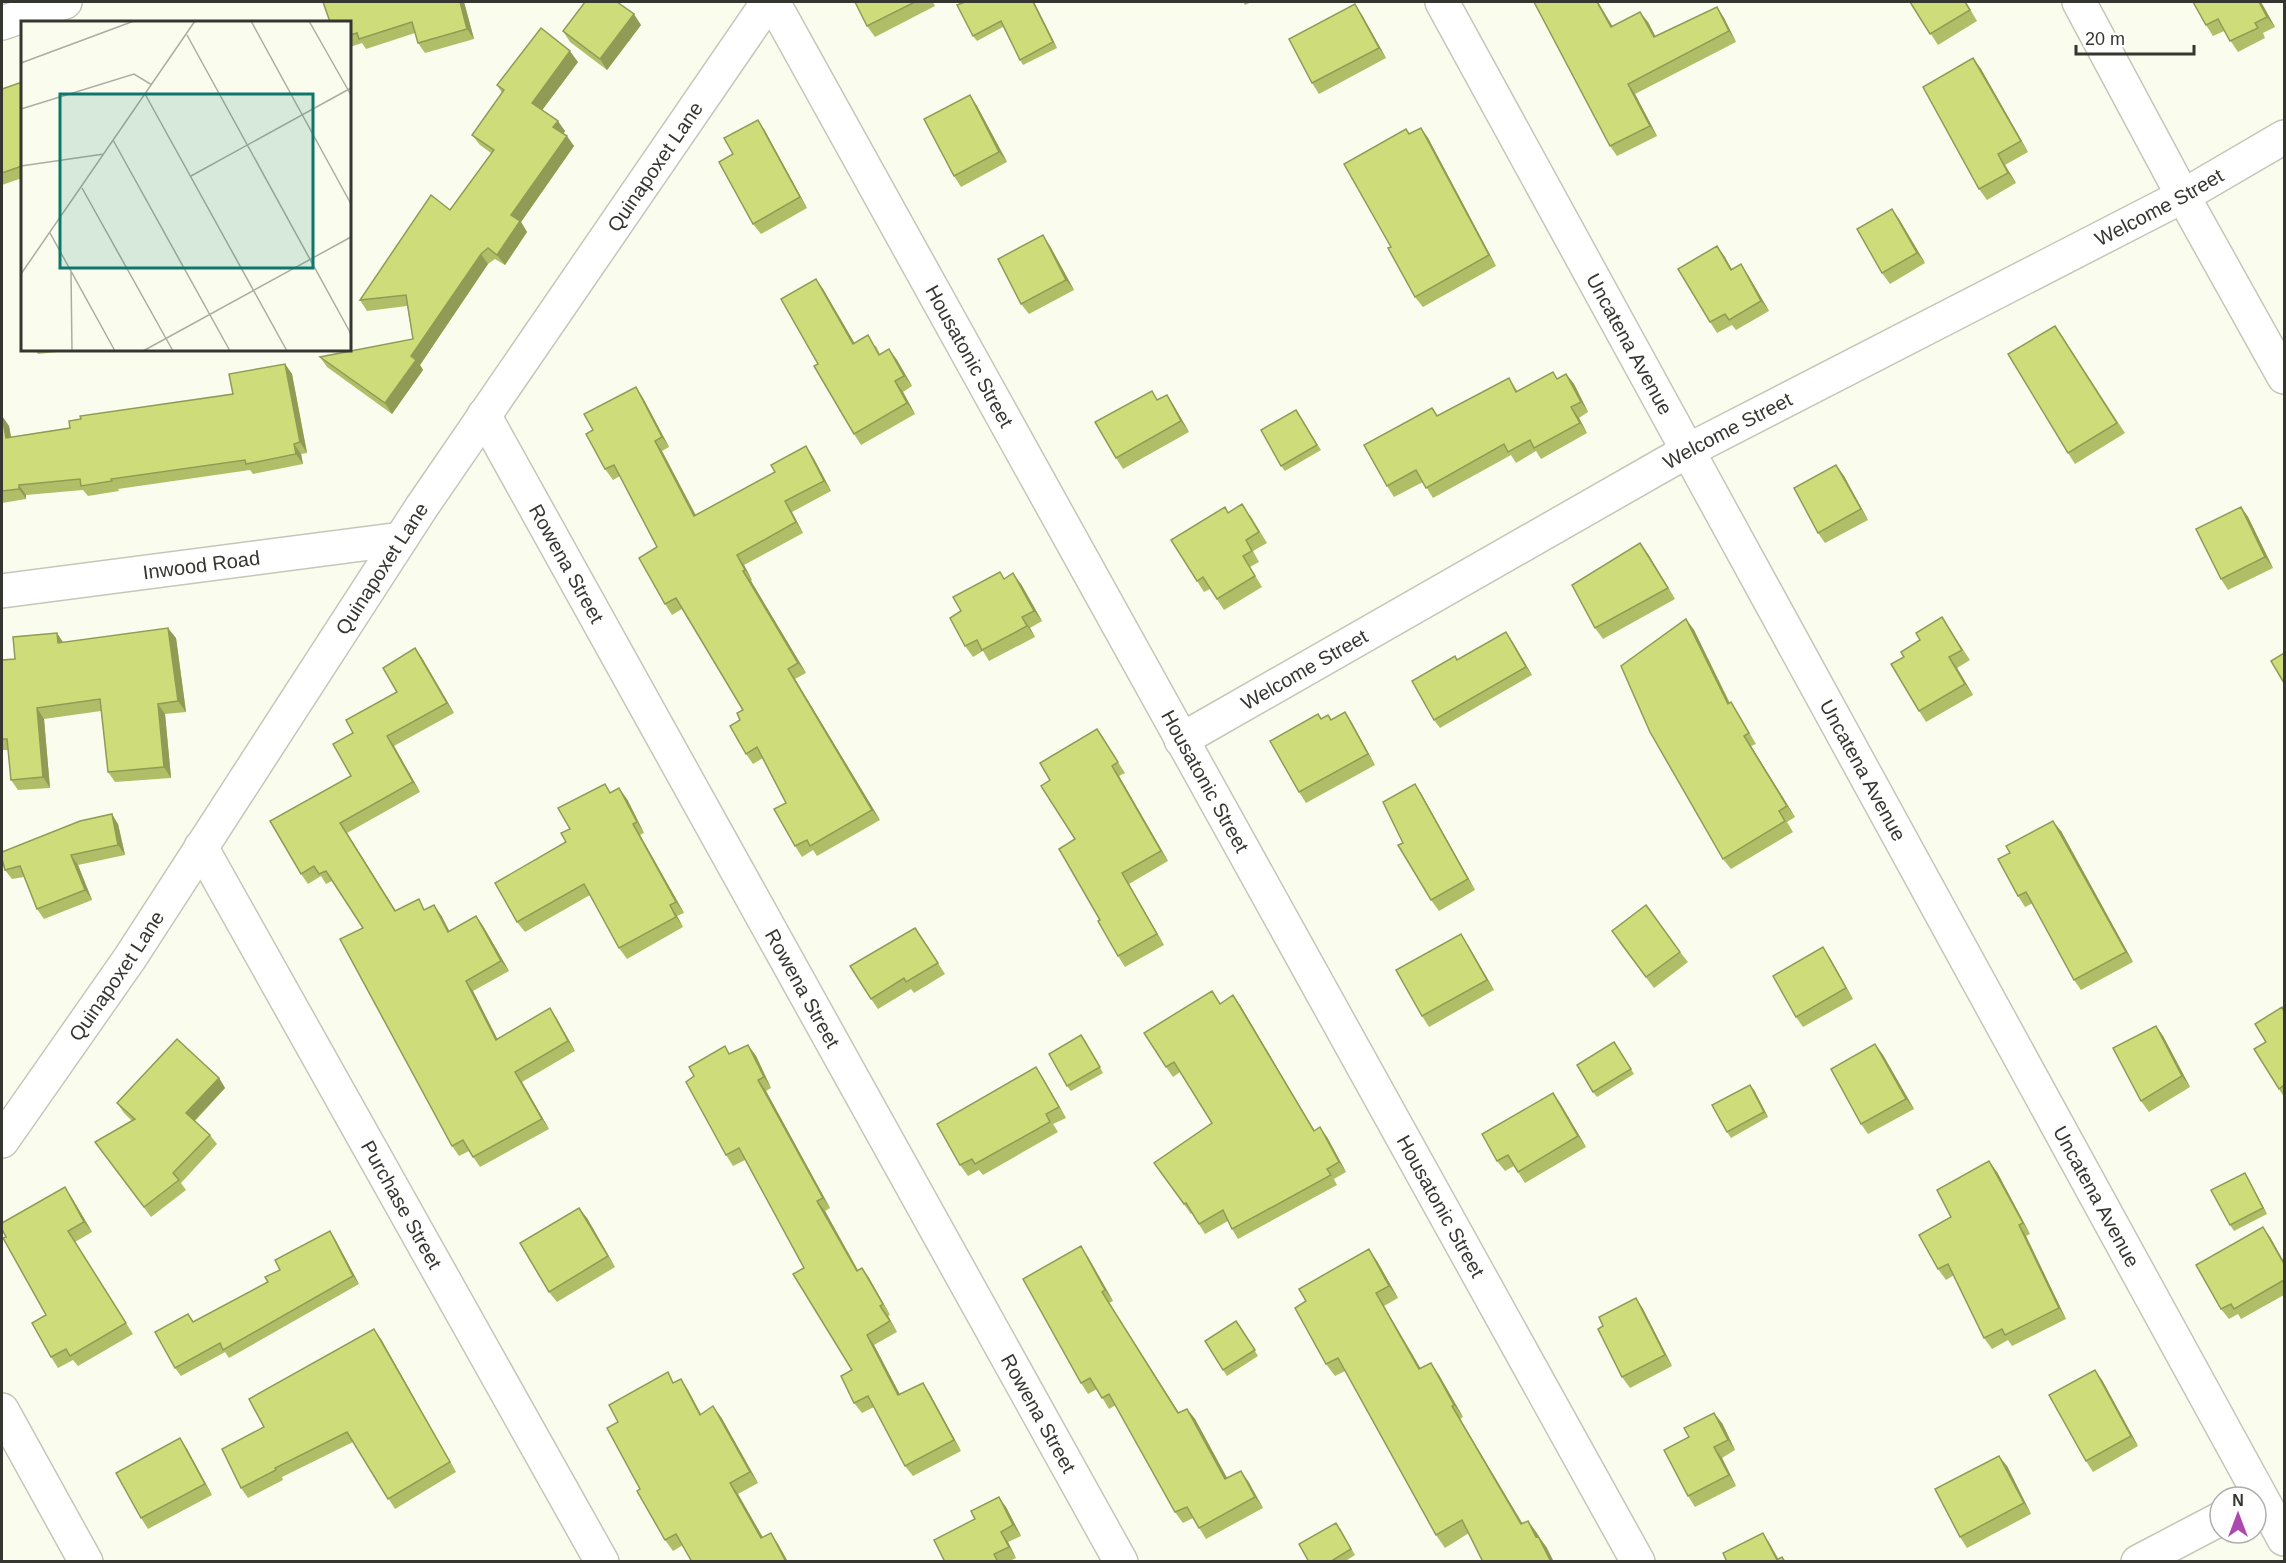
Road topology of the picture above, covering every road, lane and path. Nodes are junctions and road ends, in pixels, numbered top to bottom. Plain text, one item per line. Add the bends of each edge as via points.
1 (65, 2) edge
2 (768, 2) edge
3 (773, 2) edge
4 (1442, 2) edge
5 (2079, 2) edge
6 (2, 23) edge
7 (2284, 137) edge
8 (2182, 196) junction
9 (2284, 377) edge
10 (484, 415) junction
11 (1689, 450) junction
12 (400, 539) junction
13 (2, 591) edge
14 (1181, 740) junction
15 (201, 847) junction
16 (2, 1141) edge
17 (2, 1410) edge
18 (2262, 1485) edge
19 (2268, 1497) edge
20 (2208, 1525) edge
21 (2284, 1539) edge
22 (86, 1562) edge
23 (602, 1562) edge
24 (1121, 1562) edge
25 (1638, 1562) edge
26 (2139, 1562) edge

1 - 6 street
2 - 10 street, Quinapoxet Lane
3 - 14 street, Housatonic Street
4 - 11 street, Uncatena Avenue
5 - 8 street
7 - 8 street, Welcome Street
8 - 9 street
8 - 11 street, Welcome Street
10 - 12 street, Quinapoxet Lane
10 - 24 street, Rowena Street
11 - 14 street, Welcome Street
11 - 18 street, Uncatena Avenue
12 - 13 street, Inwood Road
12 - 15 street, Quinapoxet Lane
14 - 25 street, Housatonic Street
15 - 16 street, Quinapoxet Lane via 81,1032
15 - 23 street, Purchase Street
17 - 22 street
19 - 21 street, Uncatena Avenue
20 - 26 street

